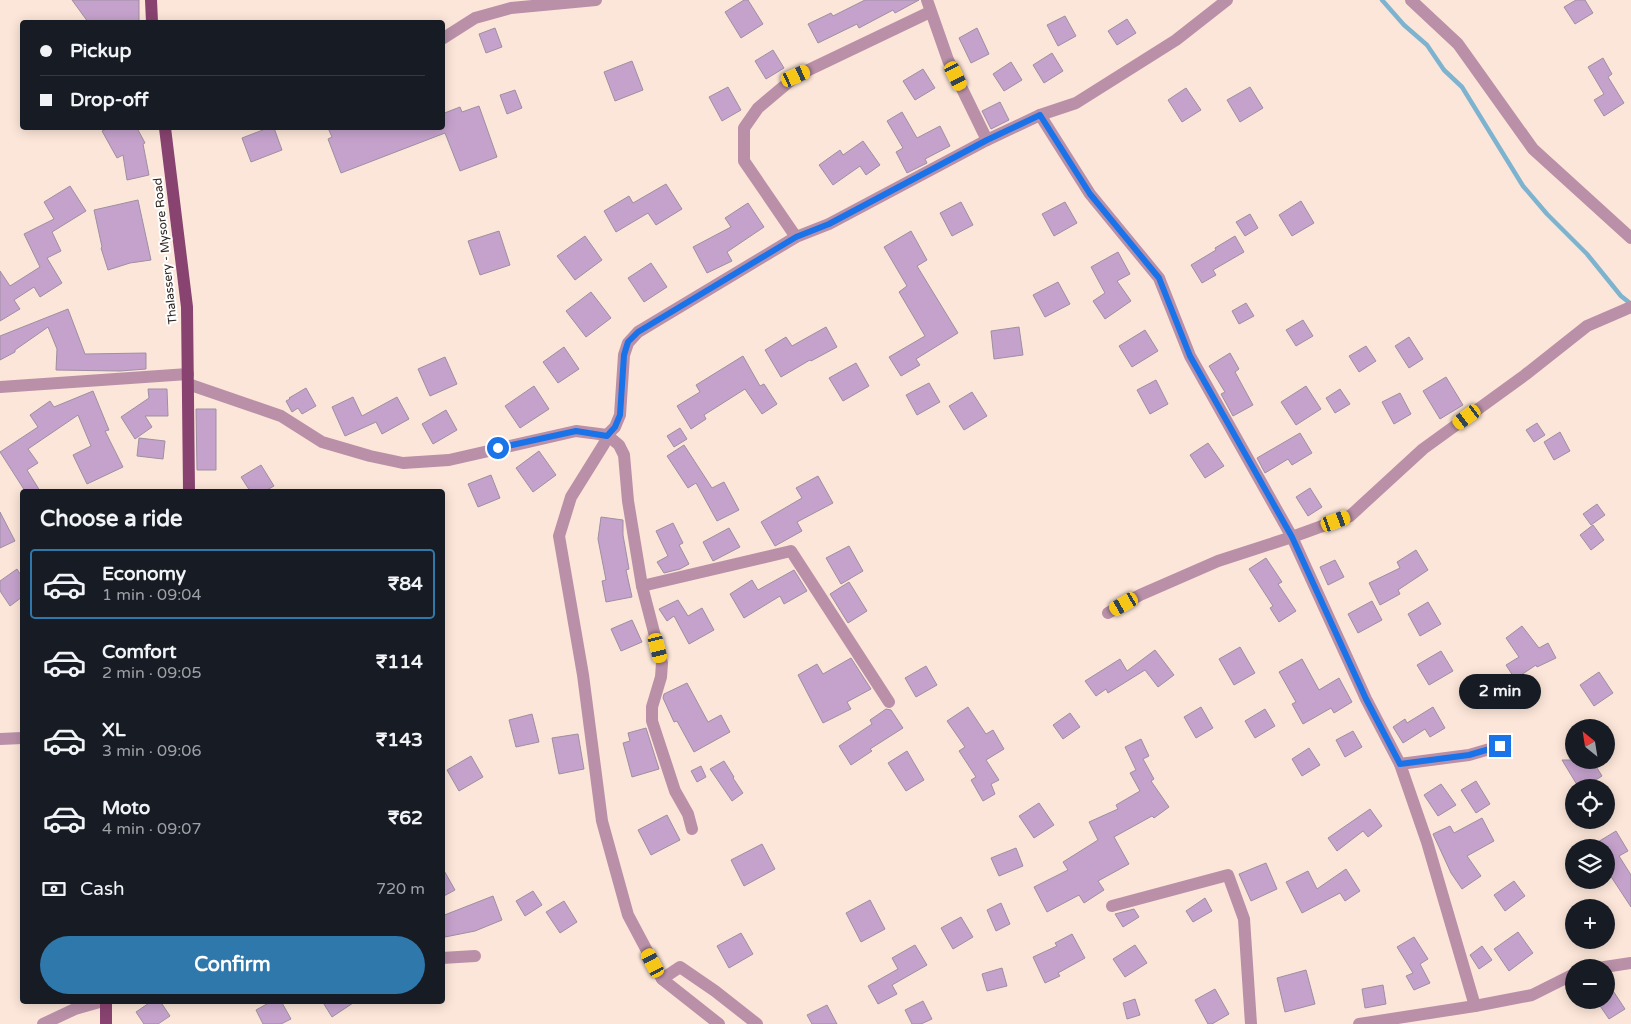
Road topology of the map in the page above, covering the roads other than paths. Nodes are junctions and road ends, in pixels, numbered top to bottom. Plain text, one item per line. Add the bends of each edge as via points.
1 (151, 0) edge
2 (596, 0) edge
3 (1227, 0) edge
4 (1411, 0) edge
5 (929, 6) edge
6 (152, 20) edge
7 (445, 37) edge
8 (1040, 115) junction
9 (165, 130) edge
10 (987, 140) junction
11 (796, 237) junction
12 (1631, 238) edge
13 (1631, 307) edge
14 (188, 379) junction
15 (0, 387) edge
16 (607, 436) junction
17 (189, 489) edge
18 (1292, 537) junction
19 (642, 586) junction
20 (1108, 613) dead end
21 (889, 702) dead end
22 (20, 738) edge
23 (0, 739) edge
24 (1500, 746) dead end
25 (1400, 764) junction
26 (692, 829) dead end
27 (1112, 906) dead end
28 (474, 956) dead end
29 (445, 958) edge
30 (1631, 963) edge
31 (1615, 965) edge
32 (1565, 978) edge
33 (662, 979) junction
34 (93, 1004) edge
35 (104, 1004) edge
36 (1475, 1006) junction
37 (43, 1024) edge
38 (106, 1024) edge
39 (719, 1024) edge
40 (757, 1024) edge
41 (1251, 1024) edge
42 (1359, 1024) edge

1 - 6 main road
2 - 7 street via 511,8 475,18
3 - 8 street via 1176,40 1076,103
4 - 12 street via 1458,44 1533,149
5 - 10 street via 948,60
5 - 11 street via 796,76 758,108 744,128 744,161
8 - 10 street
8 - 18 street via 1090,194 1159,278 1190,356
9 - 14 main road, Thalassery - Mysore Road via 187,307
10 - 11 street via 829,224
11 - 16 street via 638,332 628,342 624,355 620,415
13 - 18 street via 1587,326 1423,449 1350,516
14 - 15 street
14 - 16 street via 281,416 322,442 403,463 449,460 576,431
14 - 17 main road, Thalassery - Mysore Road
16 - 19 street via 620,445 624,455
16 - 33 street via 571,497 559,536 583,675 602,821 628,915
18 - 20 street via 1218,560
18 - 25 street via 1366,699
19 - 21 street via 791,551
19 - 26 street via 662,663 652,721 675,791
22 - 23 street
24 - 25 street via 1469,755
25 - 36 street via 1427,842
27 - 41 street via 1228,875 1244,920
28 - 29 street
30 - 31 street
32 - 36 street via 1532,995
33 - 39 street
33 - 40 street via 680,967
34 - 37 street
35 - 38 main road
36 - 42 street

